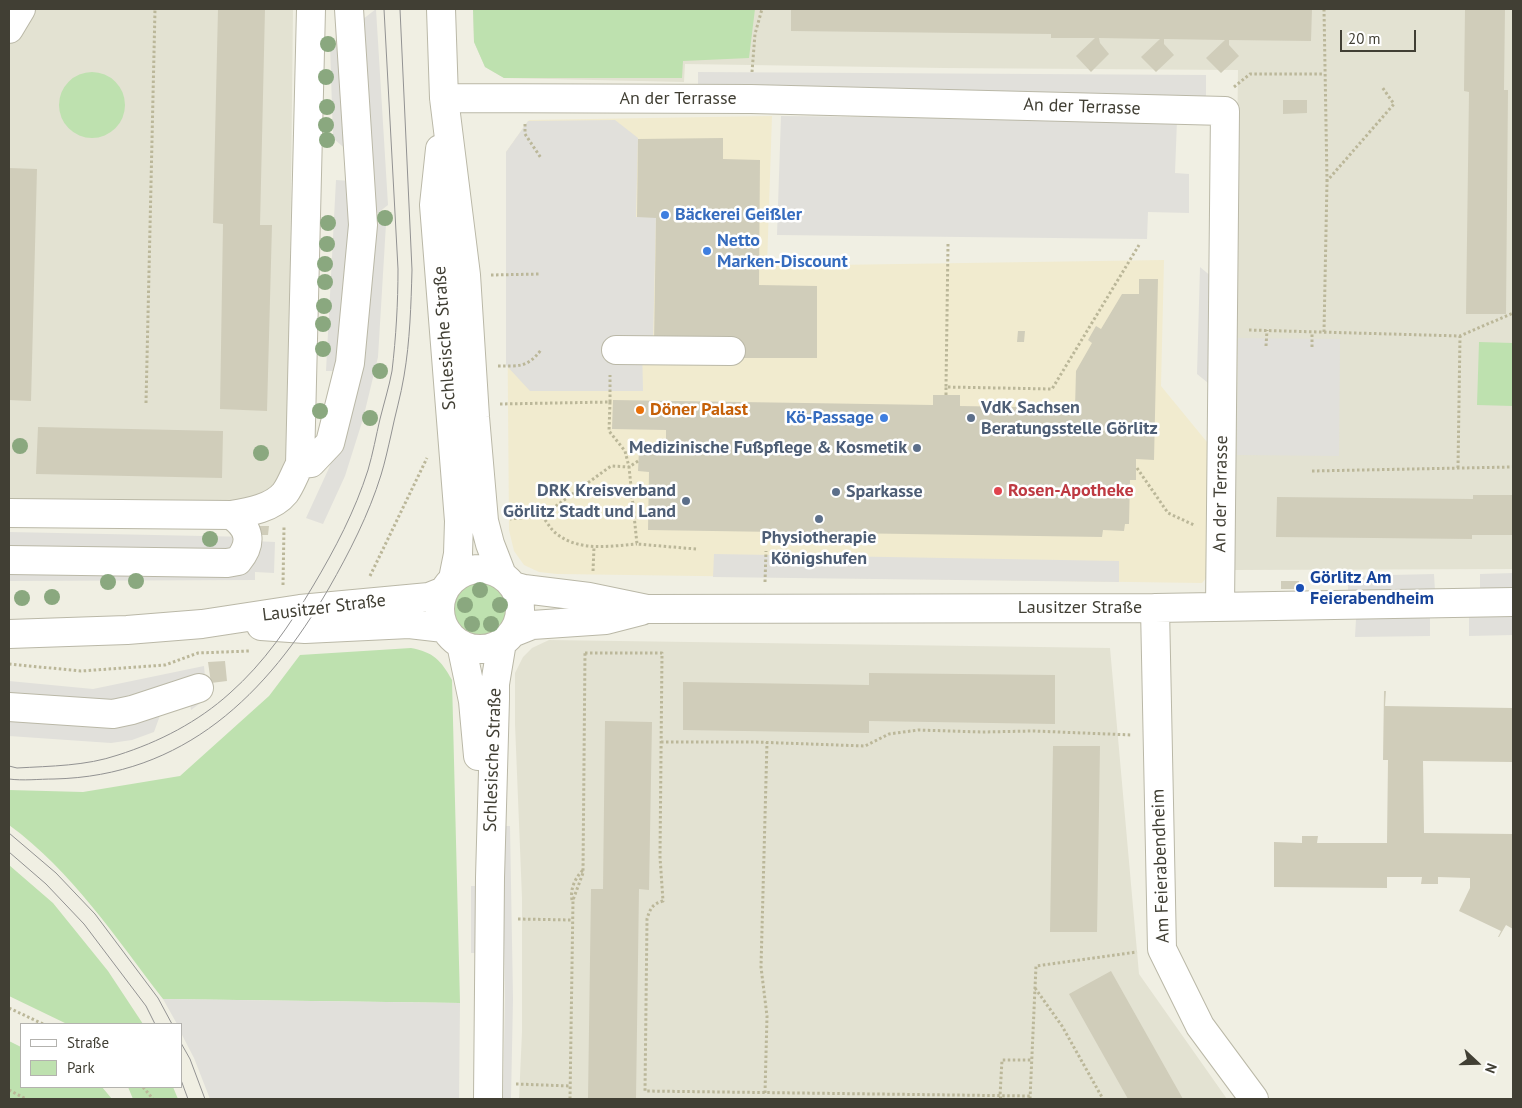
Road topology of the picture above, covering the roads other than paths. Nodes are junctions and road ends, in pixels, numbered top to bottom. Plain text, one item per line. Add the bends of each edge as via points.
1 (21, 9) edge
2 (311, 9) edge
3 (349, 9) edge
4 (441, 9) edge
5 (9, 29) edge
6 (444, 98) junction
7 (616, 350) dead end
8 (731, 351) dead end
9 (300, 464) junction
10 (9, 513) edge
11 (231, 515) junction
12 (9, 560) edge
13 (507, 581) junction
14 (449, 585) junction
15 (1513, 602) edge
16 (1220, 607) junction
17 (1155, 608) junction
18 (647, 610) junction
19 (202, 624) junction
20 (9, 634) edge
21 (453, 636) junction
22 (507, 638) junction
23 (199, 688) dead end
24 (9, 707) edge
25 (490, 878) junction
26 (488, 1099) edge
27 (1254, 1099) edge

1 - 5 street
2 - 9 street
3 - 9 street via 363,224 350,363 330,443 311,463
4 - 6 street, Schlesische Straße
6 - 13 street, Schlesische Straße via 466,275 484,521 490,544
6 - 14 street, Schlesische Straße via 434,205 459,521 458,554
6 - 16 street, An der Terrasse via 751,99 1224,111
7 - 8 street
9 - 11 street via 284,494 252,512
10 - 11 street
11 - 12 street via 239,520 248,536 248,545 238,561
13 - 14 street via 492,571 472,569
13 - 18 street, Lausitzer Straße via 524,589 589,597
13 - 22 street via 517,594 520,609 517,624
14 - 19 street, Lausitzer Straße via 429,597 300,608
14 - 21 street via 440,609
15 - 16 street, Lausitzer Straße
16 - 17 street, Lausitzer Straße
17 - 18 street, Lausitzer Straße
17 - 27 street, Am Feierabendheim via 1162,949 1200,1026
18 - 22 street, Lausitzer Straße via 606,620 532,625
19 - 20 street, Lausitzer Straße
19 - 21 street, Lausitzer Straße via 304,629 409,624
21 - 22 street via 475,649 484,649
21 - 25 street, Schlesische Straße via 473,701
22 - 25 street, Schlesische Straße via 495,684
23 - 24 street via 113,714
25 - 26 street, Schlesische Straße

